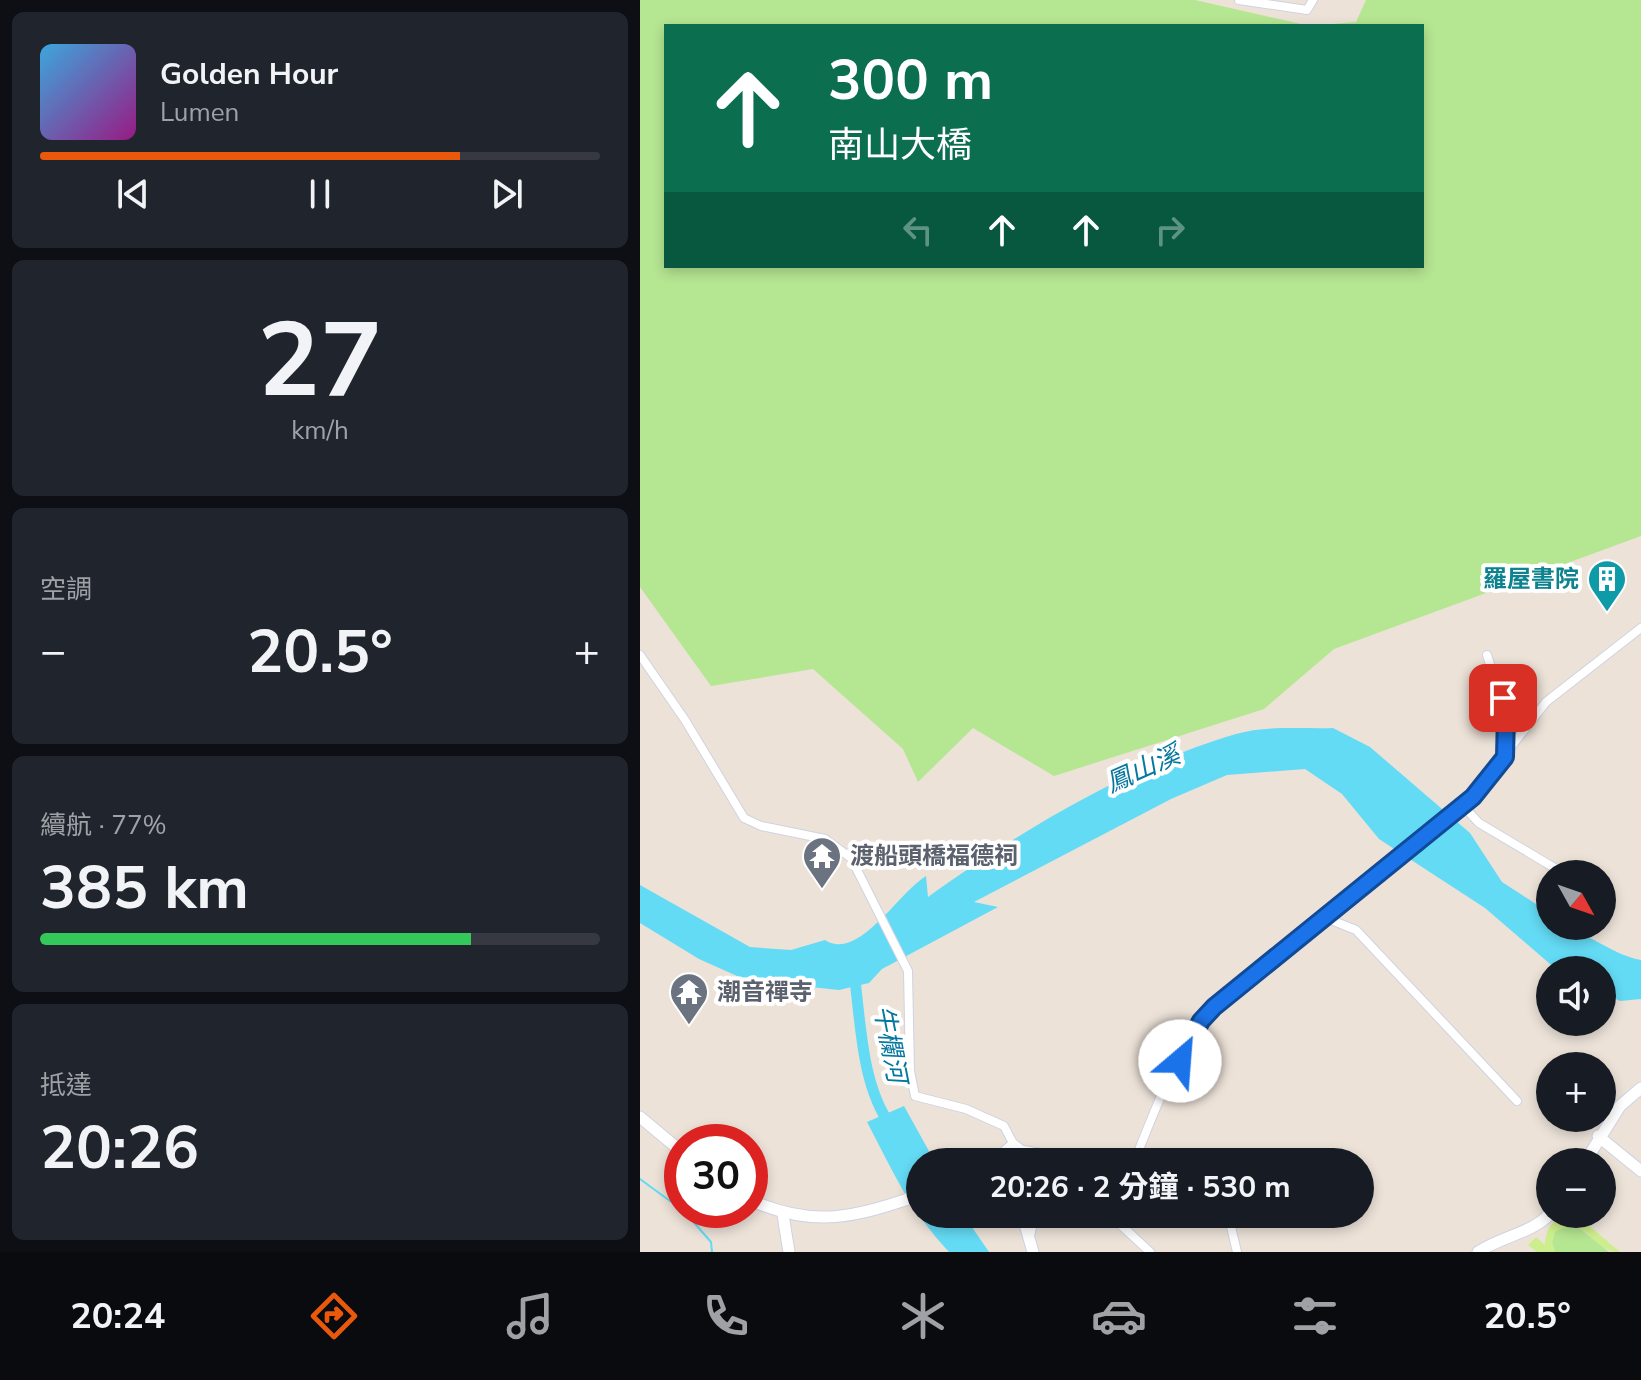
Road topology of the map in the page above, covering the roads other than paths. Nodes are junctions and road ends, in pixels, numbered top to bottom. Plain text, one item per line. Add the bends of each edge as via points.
1 (1239, 0) edge
2 (1313, 0) edge
3 (1641, 628) edge
4 (640, 655) edge
5 (1487, 655) dead end
6 (1505, 757) junction
7 (1464, 807) junction
8 (1541, 860) edge
9 (1326, 918) junction
10 (1641, 1088) edge
11 (1517, 1101) dead end
12 (640, 1117) edge
13 (1598, 1136) junction
14 (664, 1137) edge
15 (1013, 1143) junction
16 (1007, 1148) edge
17 (1020, 1148) edge
18 (1141, 1148) edge
19 (1592, 1148) edge
20 (1641, 1171) edge
21 (906, 1200) edge
22 (768, 1208) edge
23 (783, 1215) junction
24 (1536, 1224) edge
25 (1026, 1228) edge
26 (1032, 1228) edge
27 (1124, 1228) edge
28 (1231, 1228) edge
29 (1029, 1239) junction
30 (790, 1251) edge
31 (1033, 1252) edge
32 (1150, 1252) edge
33 (1237, 1252) edge
34 (1478, 1252) edge

1 - 2 street via 1307,10
3 - 6 street via 1546,702
4 - 15 street via 744,818 825,839 851,858 908,971 915,1096 1004,1126
5 - 6 street via 1506,714
6 - 7 street
7 - 8 street via 1479,823
7 - 9 street
9 - 11 street via 1356,930
9 - 18 street via 1201,1021
10 - 13 main road
12 - 14 main road
13 - 19 main road
13 - 20 main road
15 - 16 street
15 - 17 street
21 - 23 main road via 829,1219
22 - 23 main road
23 - 30 main road
24 - 34 main road
25 - 29 main road
26 - 29 street
27 - 32 street
28 - 33 street
29 - 31 main road

